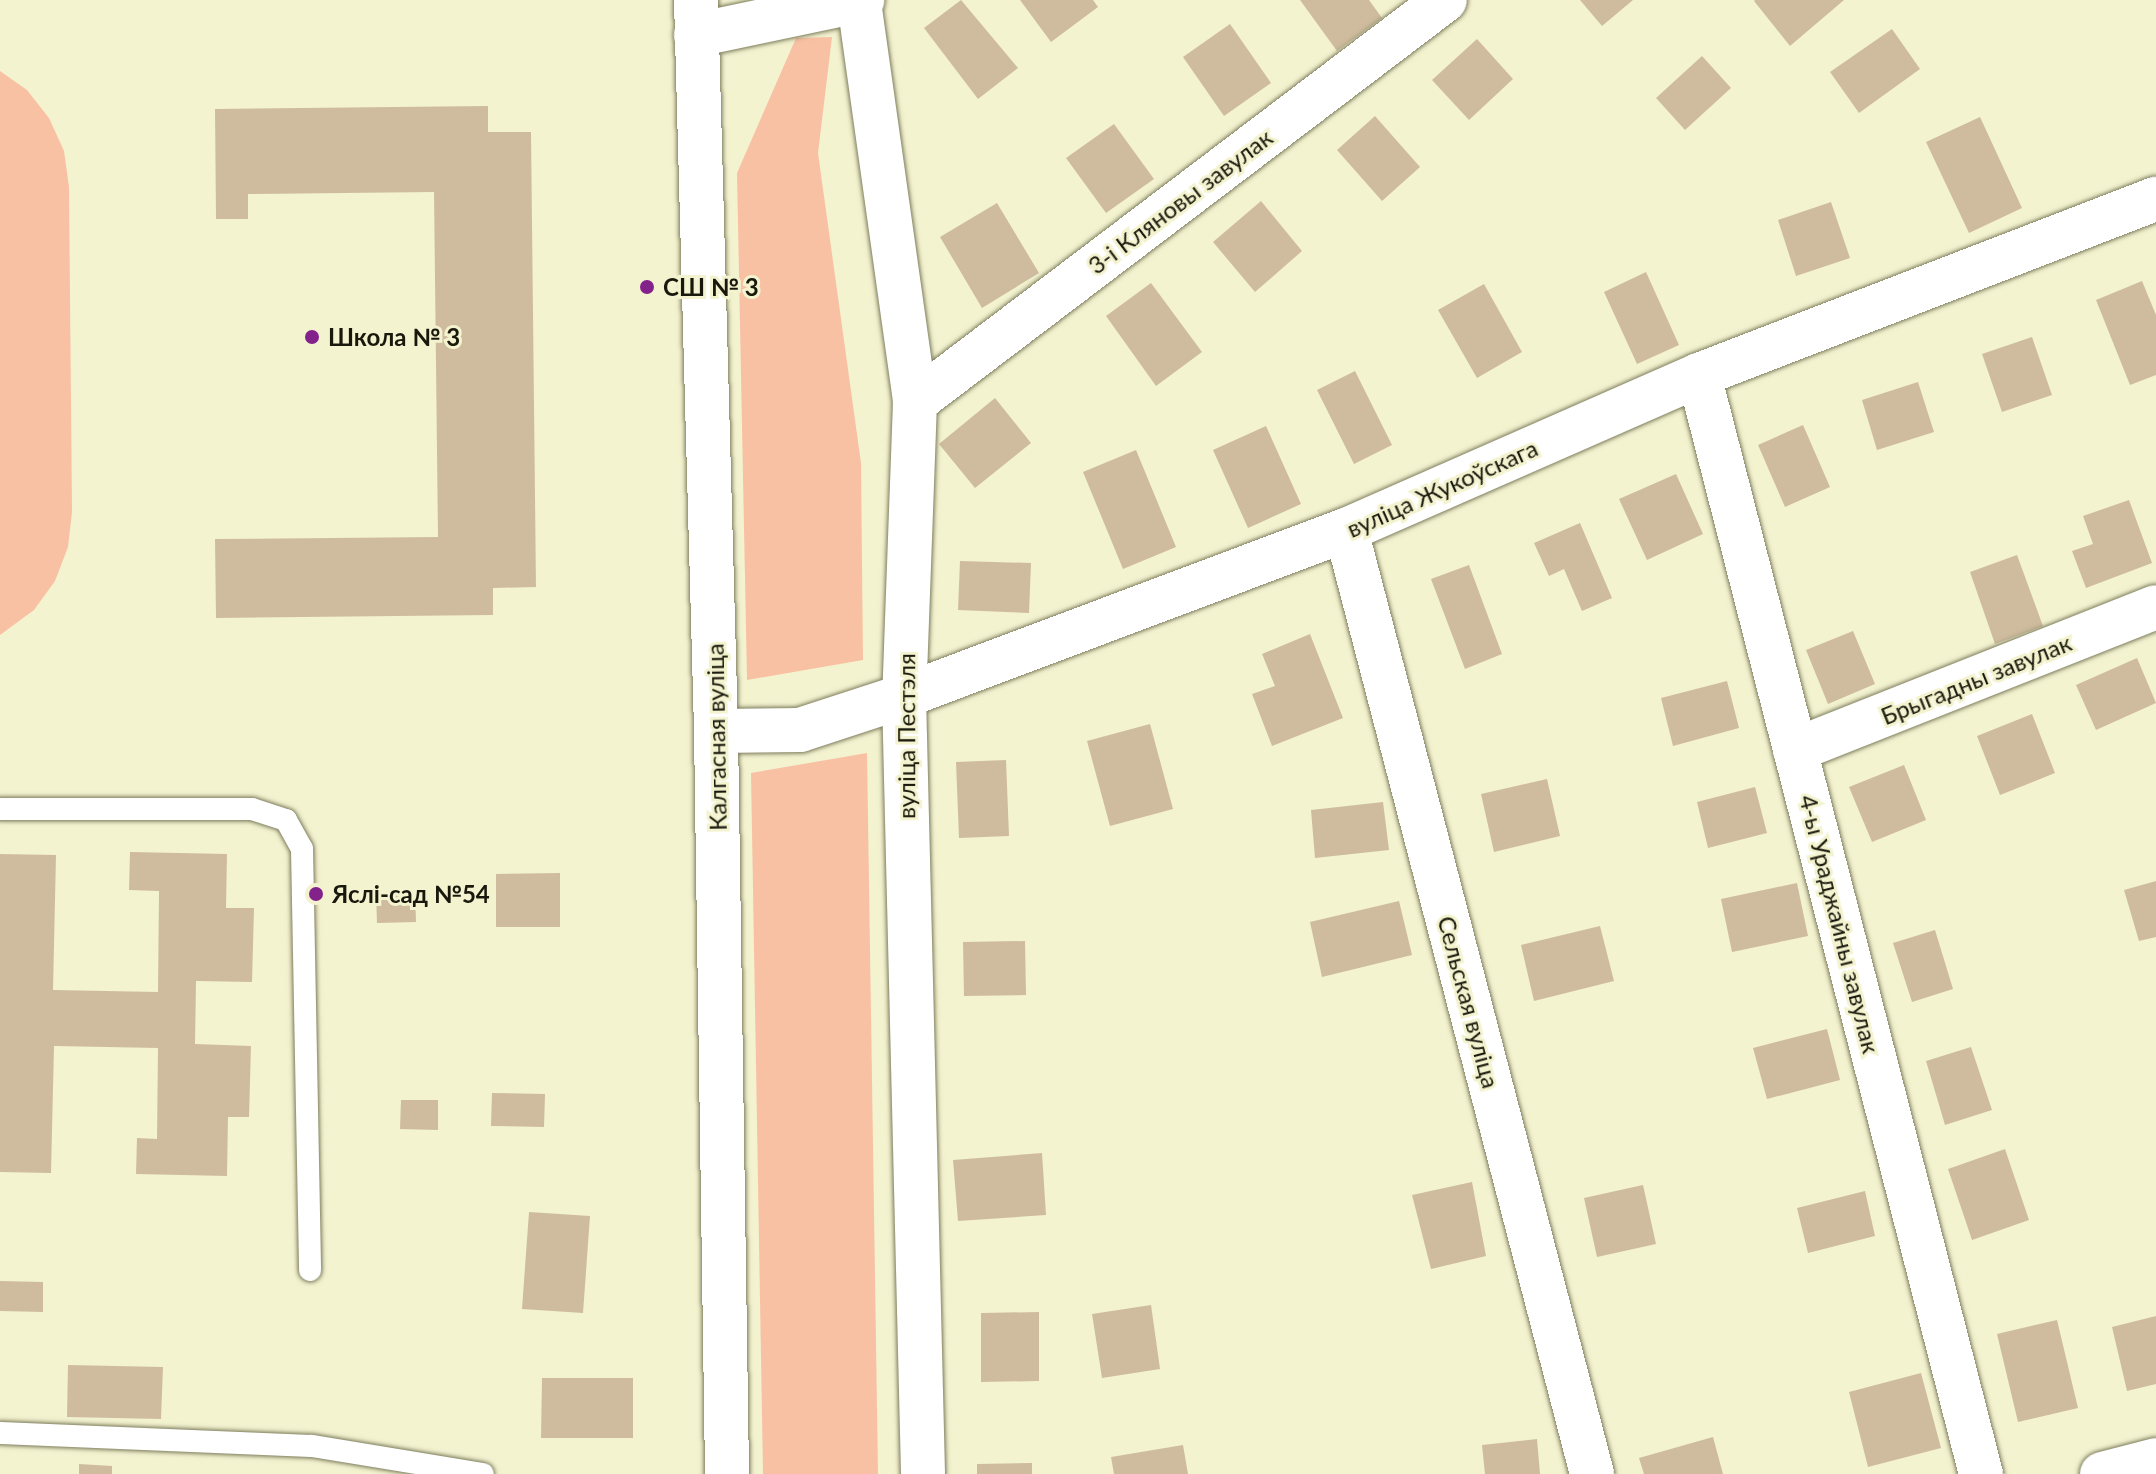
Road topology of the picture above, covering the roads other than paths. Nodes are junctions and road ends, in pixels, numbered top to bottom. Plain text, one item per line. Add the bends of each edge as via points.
1 (1445, 0) edge
2 (861, 1) edge
3 (696, 17) edge
4 (2156, 199) edge
5 (1699, 375) junction
6 (915, 402) junction
7 (1346, 530) junction
8 (2156, 607) edge
9 (904, 696) junction
10 (716, 731) junction
11 (1795, 750) junction
12 (0, 809) edge
13 (310, 1270) dead end
14 (0, 1433) edge
15 (2156, 1460) edge
16 (483, 1474) edge
17 (727, 1474) edge
18 (923, 1474) edge
19 (1592, 1474) edge
20 (1981, 1474) edge
21 (2102, 1474) edge

1 - 6 street, 3-і Кляновы завулак
2 - 3 street
2 - 6 street, вуліца Пестэля
3 - 10 street, Калгасная вуліца
4 - 5 street, вуліца Жукоўскага
5 - 7 street, вуліца Жукоўскага
5 - 11 street, 4-ы Ураджайны завулак
6 - 9 street, вуліца Пестэля
7 - 9 street, вуліца Жукоўскага
7 - 19 street, Сельская вуліца
8 - 11 street, Брыгадны завулак
9 - 10 street, вуліца Жукоўскага via 800,730
9 - 18 street, вуліца Пестэля
10 - 17 street, Калгасная вуліца
11 - 20 street, 4-ы Ураджайны завулак
12 - 13 lane via 252,809 286,820 302,849
14 - 16 lane via 312,1446
15 - 21 street

